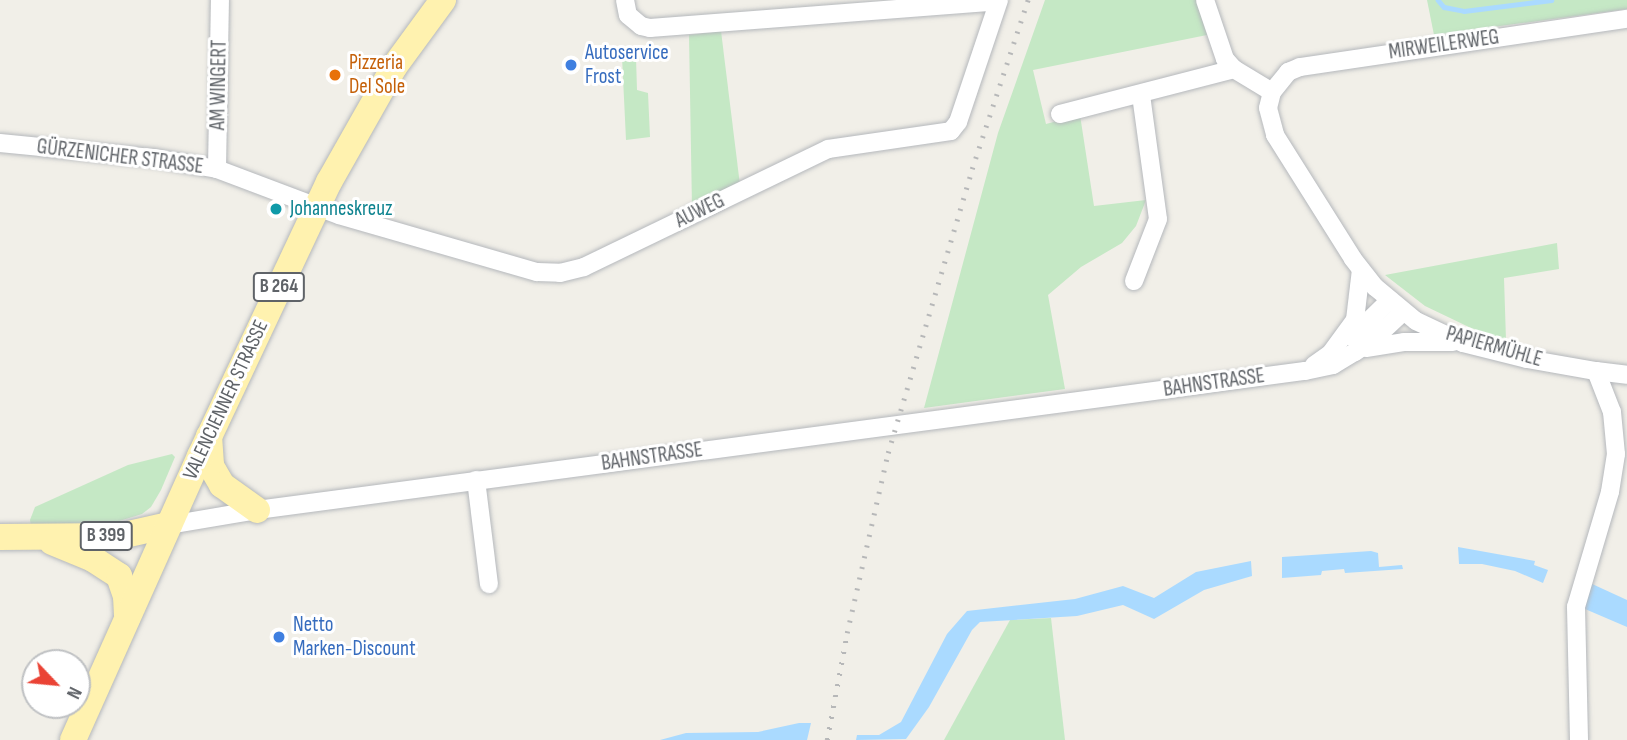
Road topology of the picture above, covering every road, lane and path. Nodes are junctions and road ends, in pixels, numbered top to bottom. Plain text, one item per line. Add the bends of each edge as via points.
1 (220, 0) edge
2 (443, 0) edge
3 (625, 0) edge
4 (998, 0) edge
5 (1205, 0) edge
6 (1627, 19) edge
7 (1234, 69) junction
8 (1272, 92) junction
9 (1141, 95) junction
10 (1059, 114) dead end
11 (0, 142) edge
12 (217, 169) junction
13 (316, 208) junction
14 (1361, 270) junction
15 (1135, 281) dead end
16 (1396, 306) junction
17 (1464, 343) junction
18 (1355, 352) junction
19 (1330, 354) junction
20 (1305, 371) junction
21 (1596, 371) junction
22 (1627, 375) edge
23 (209, 436) junction
24 (476, 480) junction
25 (257, 510) junction
26 (169, 525) junction
27 (0, 537) edge
28 (41, 538) junction
29 (489, 584) dead end
30 (127, 620) junction
31 (73, 740) edge
32 (1579, 740) edge

1 - 12 street, AM WINGERT
2 - 13 main road, VALENCIENNER STRASSE / B 264 via 394,67
3 - 4 street via 628,15 650,28
4 - 13 street, AUWEG via 958,122 951,131 828,149 584,267 537,272
5 - 7 street via 1220,47
6 - 8 street, MIRWEILERWEG via 1300,67 1288,72
7 - 8 street
7 - 9 street
8 - 14 street, PAPIERMÜHLE via 1268,108 1275,135
9 - 10 street
9 - 15 street via 1158,219
11 - 12 street, GÜRZENICHER STRASSE
12 - 13 street, GÜRZENICHER STRASSE
13 - 23 main road, VALENCIENNER STRASSE / B 264
14 - 16 street, PAPIERMÜHLE
14 - 19 street, BAHNSTRASSE via 1355,320
16 - 17 street, PAPIERMÜHLE
16 - 18 street, BAHNSTRASSE via 1373,340
16 - 19 street, BAHNSTRASSE
17 - 18 street, BAHNSTRASSE via 1404,342
17 - 21 street, PAPIERMÜHLE
18 - 20 street, BAHNSTRASSE via 1333,365
19 - 20 street, BAHNSTRASSE
20 - 24 street, BAHNSTRASSE
21 - 22 street, PAPIERMÜHLE
21 - 32 street via 1614,422 1616,454 1610,492 1576,607
23 - 25 main road via 211,466 222,485
23 - 26 main road, VALENCIENNER STRASSE / B 264
24 - 25 street, BAHNSTRASSE
24 - 29 street
25 - 26 street, BAHNSTRASSE
26 - 28 main road, BAHNSTRASSE / B 399 via 120,536
26 - 30 main road, VALENCIENNER STRASSE / B 264
27 - 28 main road, BAHNSTRASSE / B 399
28 - 30 main road via 93,559 119,576
30 - 31 main road, VALENCIENNER STRASSE / B 264

